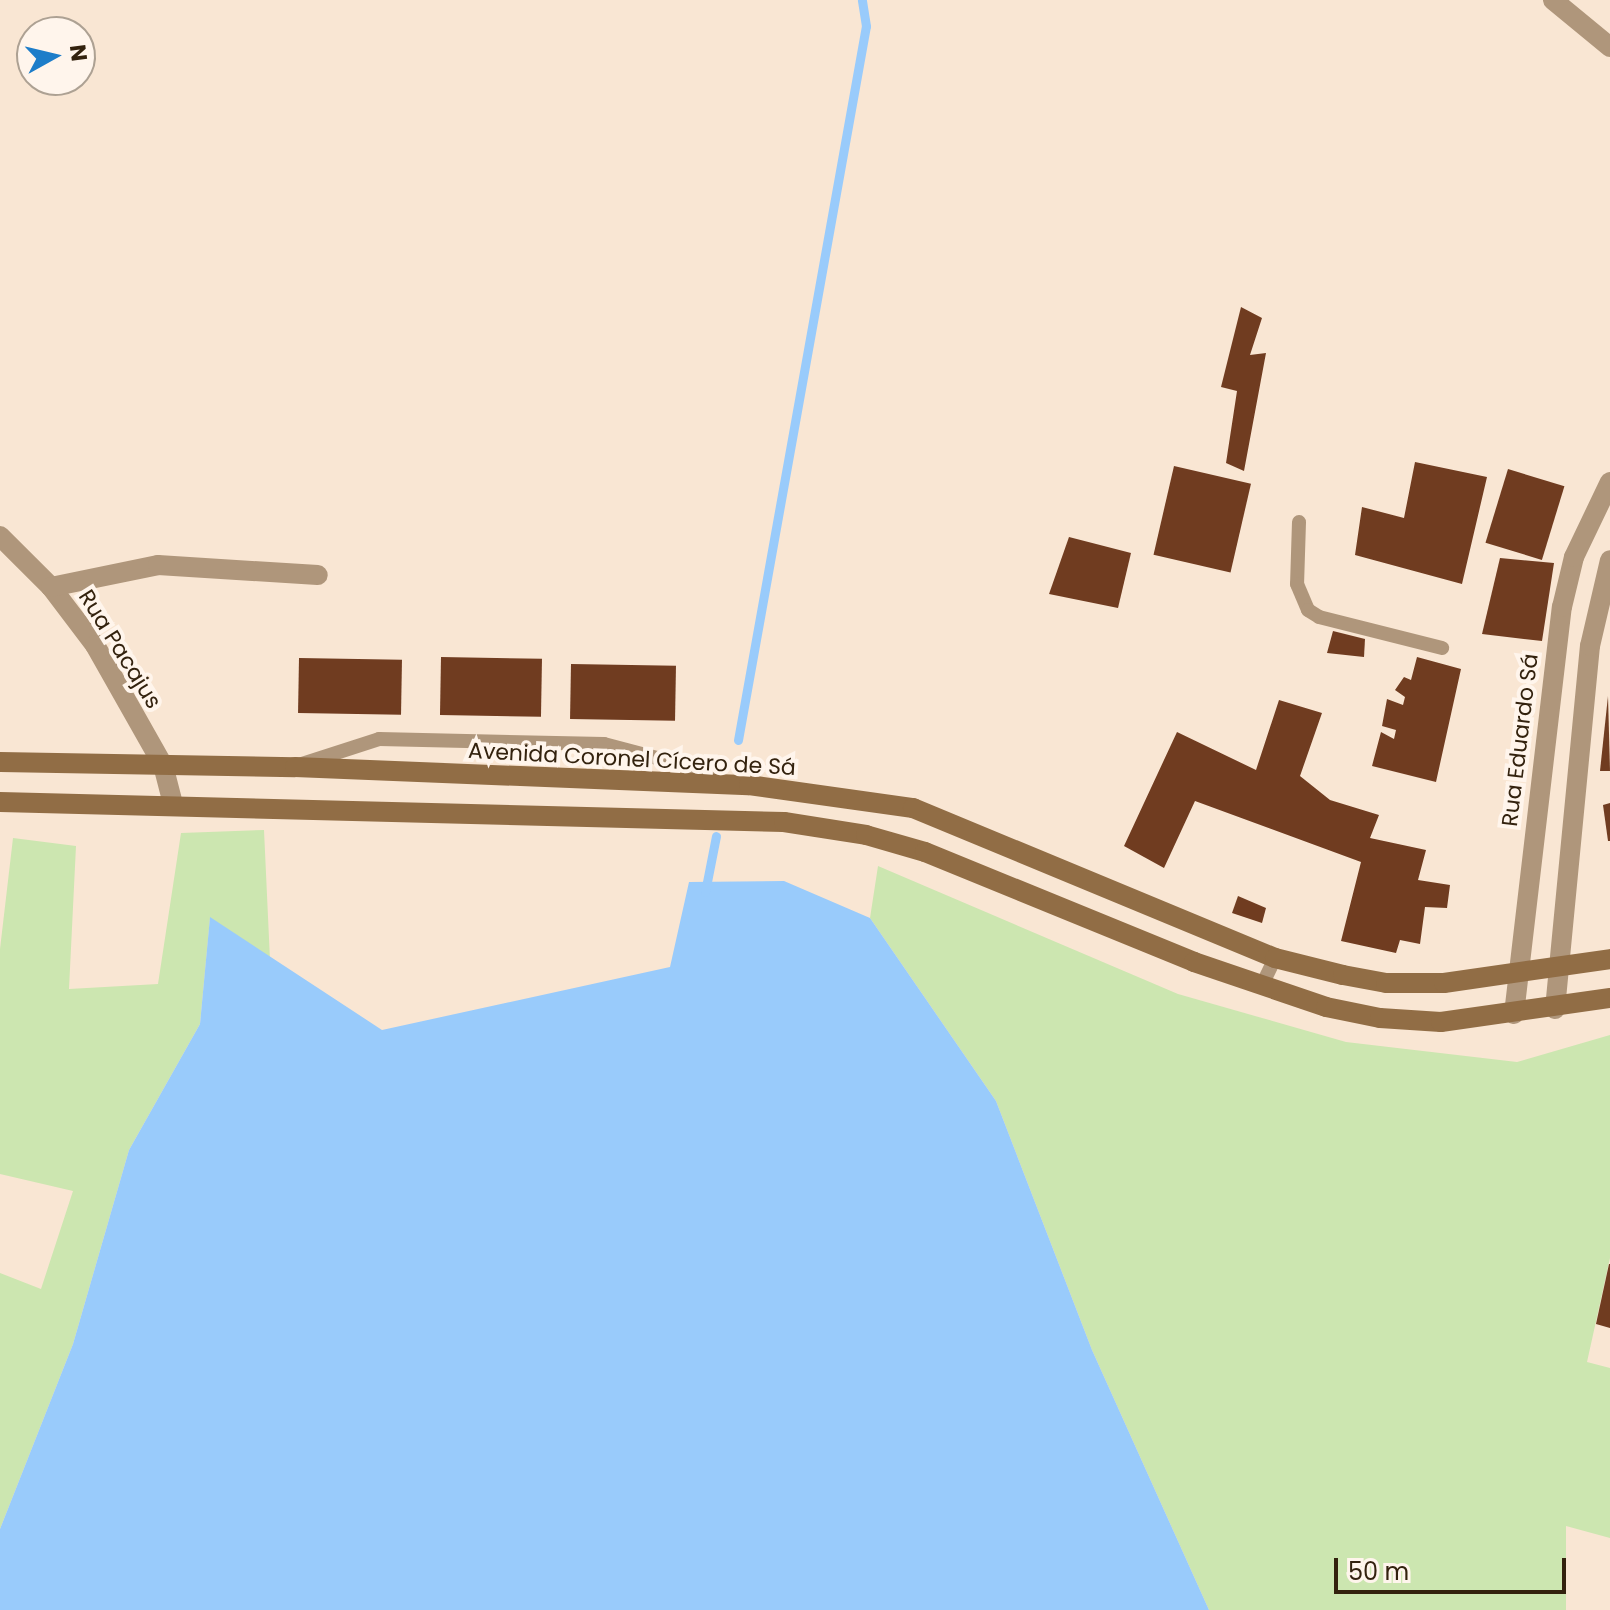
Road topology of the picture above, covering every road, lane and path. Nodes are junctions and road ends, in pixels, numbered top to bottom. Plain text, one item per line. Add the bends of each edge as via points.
1 (1553, 0) edge
2 (1610, 47) edge
3 (1610, 482) edge
4 (1299, 522) dead end
5 (0, 536) edge
6 (1610, 560) edge
7 (318, 575) dead end
8 (51, 587) junction
9 (1442, 648) dead end
10 (0, 762) edge
11 (163, 765) junction
12 (295, 767) junction
13 (719, 783) junction
14 (0, 802) edge
15 (173, 804) junction
16 (1275, 958) junction
17 (1610, 959) edge
18 (1558, 970) junction
19 (1516, 976) junction
20 (1261, 987) junction
21 (1610, 998) edge
22 (1555, 1009) junction
23 (1514, 1014) junction

1 - 2 street
3 - 19 street, Rua Eduardo Sá via 1574,557 1562,607
4 - 9 lane via 1297,584 1308,610
5 - 8 street, Rua Pacajus
6 - 18 street via 1590,646
7 - 8 street via 158,565
8 - 11 street, Rua Pacajus via 95,645
10 - 11 main road, Avenida Coronel Cícero de Sá
11 - 12 main road, Avenida Coronel Cícero de Sá
11 - 15 street, Rua Pacajus
12 - 13 main road, Avenida Coronel Cícero de Sá
12 - 13 lane via 379,739 604,744 695,768
13 - 16 main road, Avenida Coronel Cícero de Sá via 913,808
14 - 15 main road
15 - 20 main road via 685,816 784,822 866,835 925,852
16 - 19 main road, Avenida Coronel Cícero de Sá via 1386,983
16 - 20 lane
17 - 18 main road, Avenida Coronel Cícero de Sá
18 - 19 main road, Avenida Coronel Cícero de Sá
18 - 22 street
19 - 23 street, Rua Eduardo Sá
20 - 23 main road via 1380,1018 1441,1022
21 - 22 main road
22 - 23 main road

